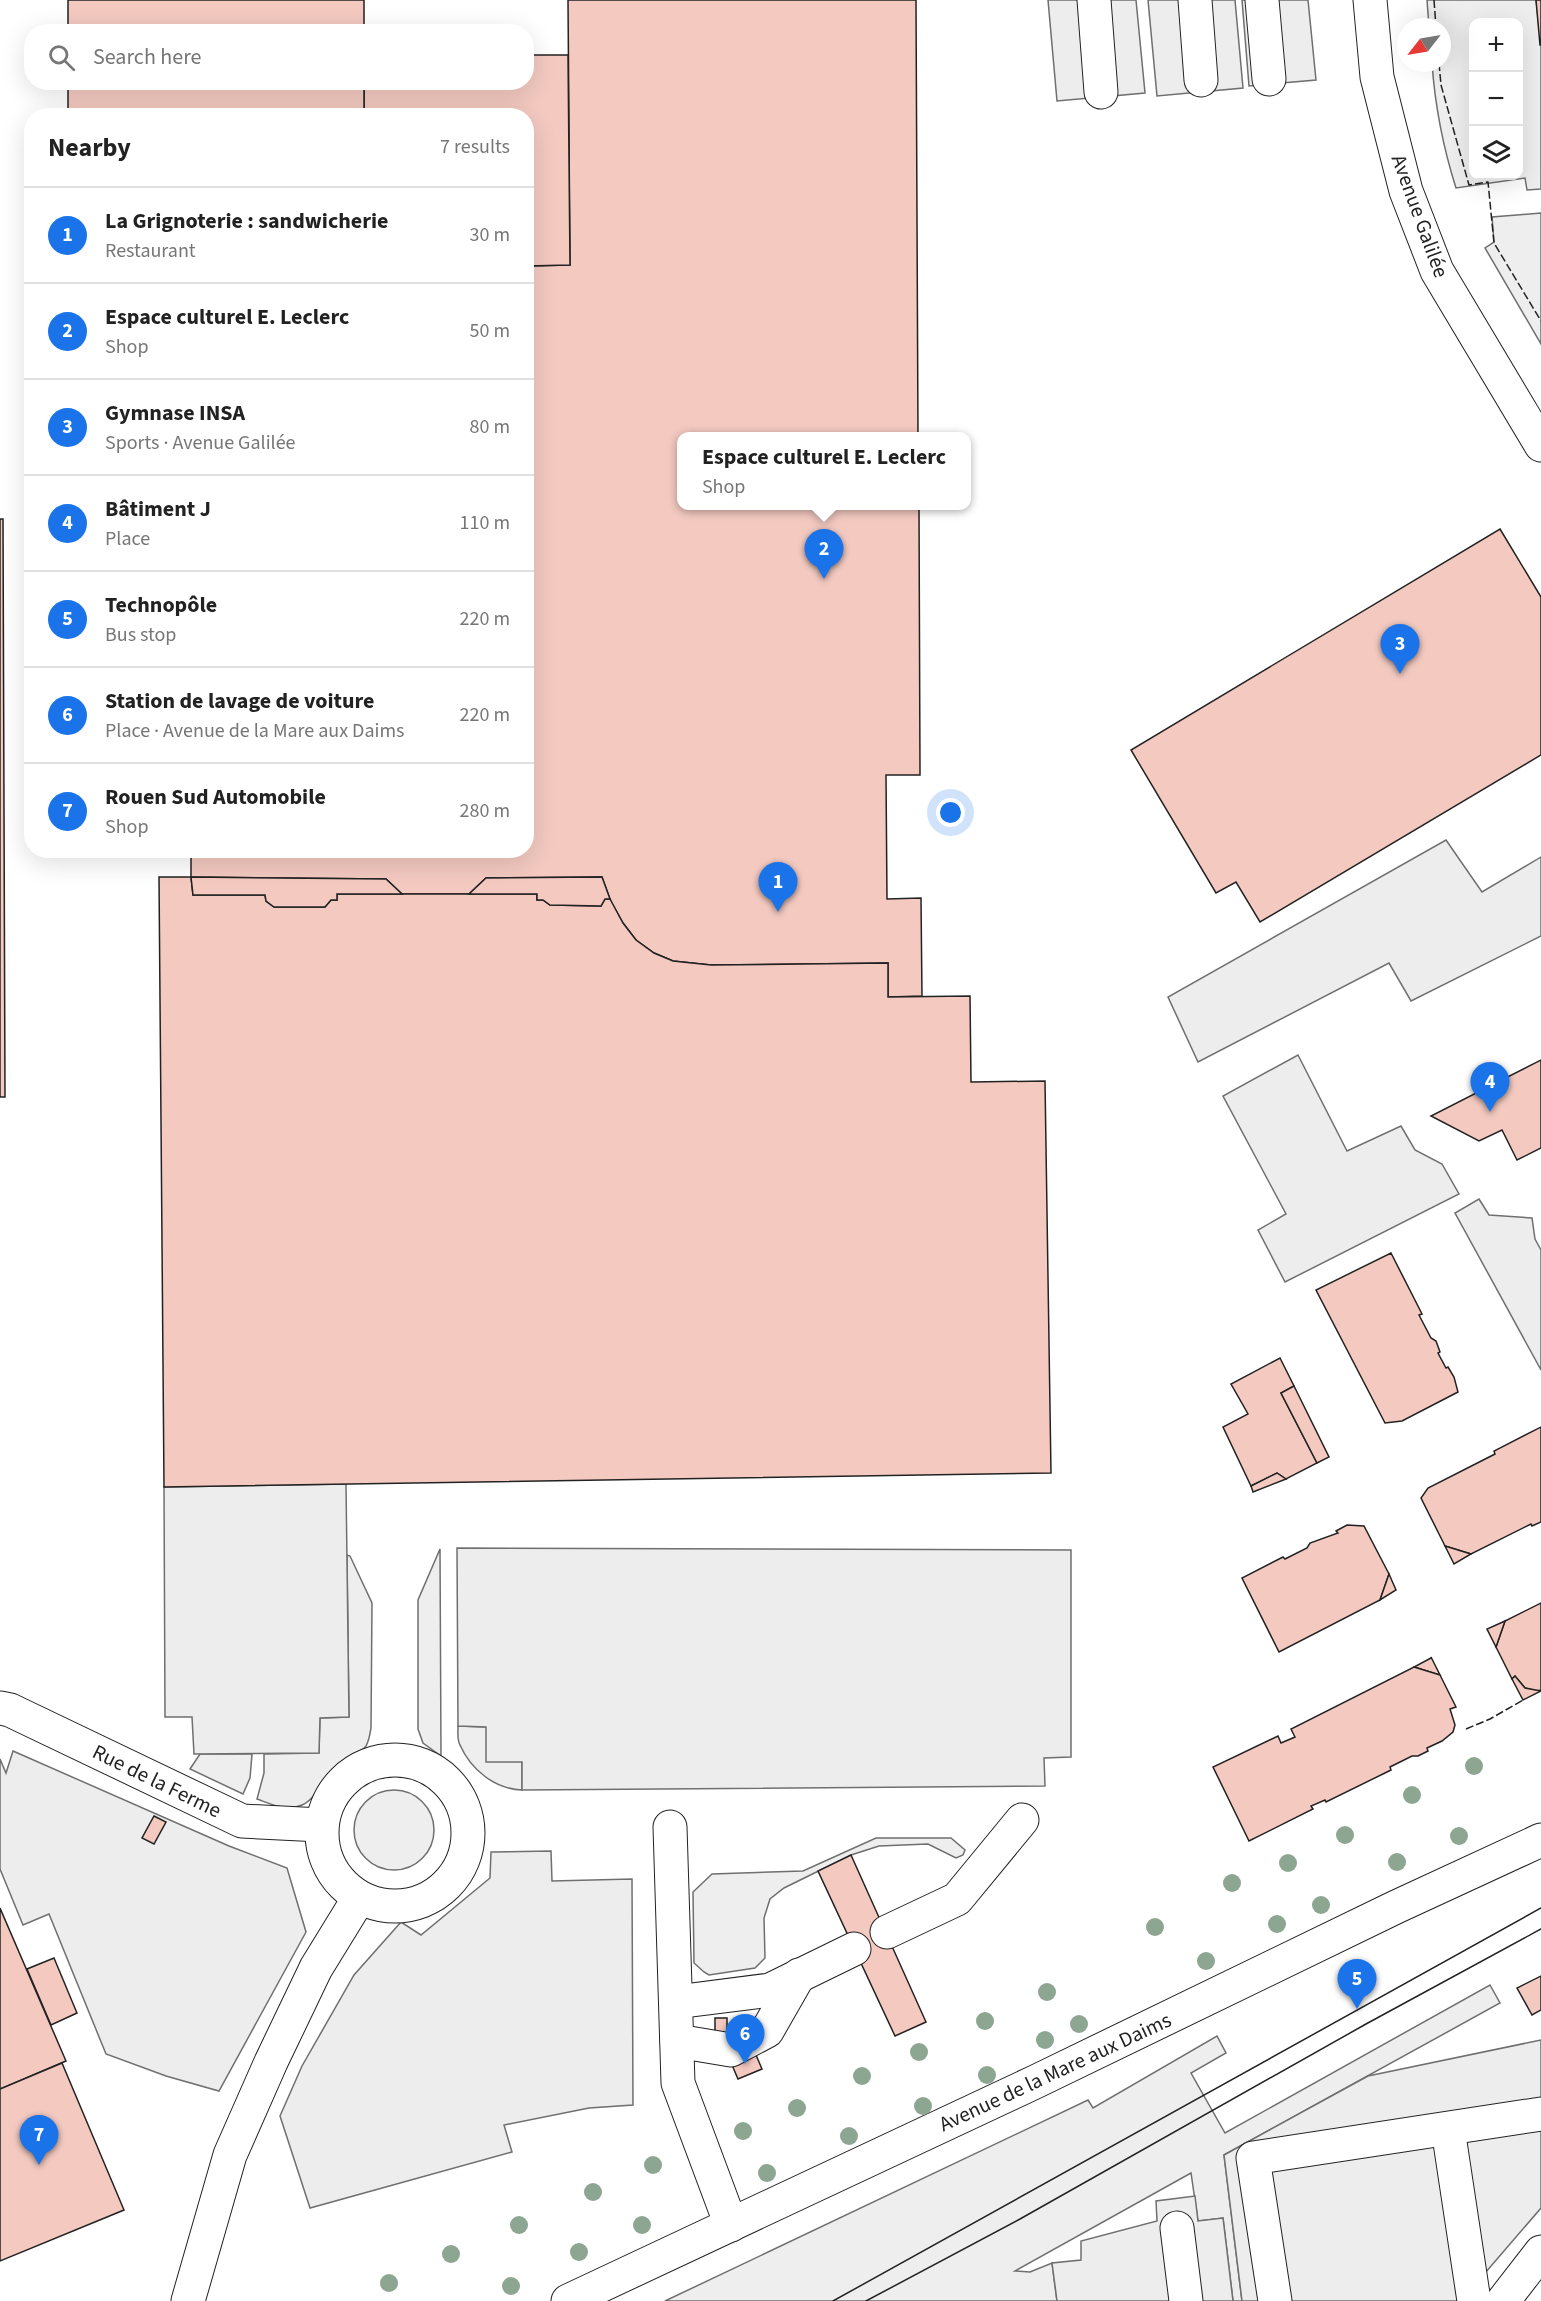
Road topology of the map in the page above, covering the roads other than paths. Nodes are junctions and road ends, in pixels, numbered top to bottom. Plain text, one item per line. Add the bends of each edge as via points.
1 (1094, 0) edge
2 (1195, 0) edge
3 (1262, 0) edge
4 (1370, 0) edge
5 (1269, 79) dead end
6 (1201, 80) dead end
7 (1101, 92) dead end
8 (1541, 445) edge
9 (0, 1708) edge
10 (1022, 1820) dead end
11 (321, 1825) junction
12 (670, 1827) dead end
13 (1541, 1840) edge
14 (359, 1898) junction
15 (886, 1932) dead end
16 (854, 1949) dead end
17 (799, 1975) junction
18 (676, 2002) junction
19 (677, 2041) junction
20 (1541, 2114) edge
21 (1448, 2129) junction
22 (731, 2225) junction
23 (1177, 2228) dead end
24 (693, 2242) junction
25 (1541, 2252) edge
26 (188, 2301) edge
27 (568, 2301) edge
28 (590, 2301) edge
29 (1186, 2301) edge
30 (1275, 2301) edge
31 (1474, 2301) edge
32 (1503, 2301) edge

1 - 7 street
2 - 6 street
3 - 5 street
4 - 8 street, Avenue Galilée via 1377,77 1410,201 1437,271
9 - 11 street, Rue de la Ferme via 242,1821
10 - 15 street via 957,1899
11 - 14 street via 321,1842 334,1875
11 - 14 street via 326,1805 352,1773 371,1763 392,1760 415,1762 436,1772 454,1788 465,1809 466,1854 456,1875 441,1891 422,1902 401,1907
12 - 18 street
13 - 22 street, Avenue de la Mare aux Daims
14 - 26 street via 316,1968 230,2155
16 - 17 street
17 - 18 street via 770,1990
17 - 19 street via 767,2031 731,2050
18 - 19 street
19 - 22 street via 678,2083
20 - 21 street
21 - 30 street via 1253,2158
21 - 31 street
22 - 24 street, Avenue de la Mare aux Daims
23 - 29 street
24 - 27 street, Avenue de la Mare aux Daims
24 - 28 street
25 - 32 street

